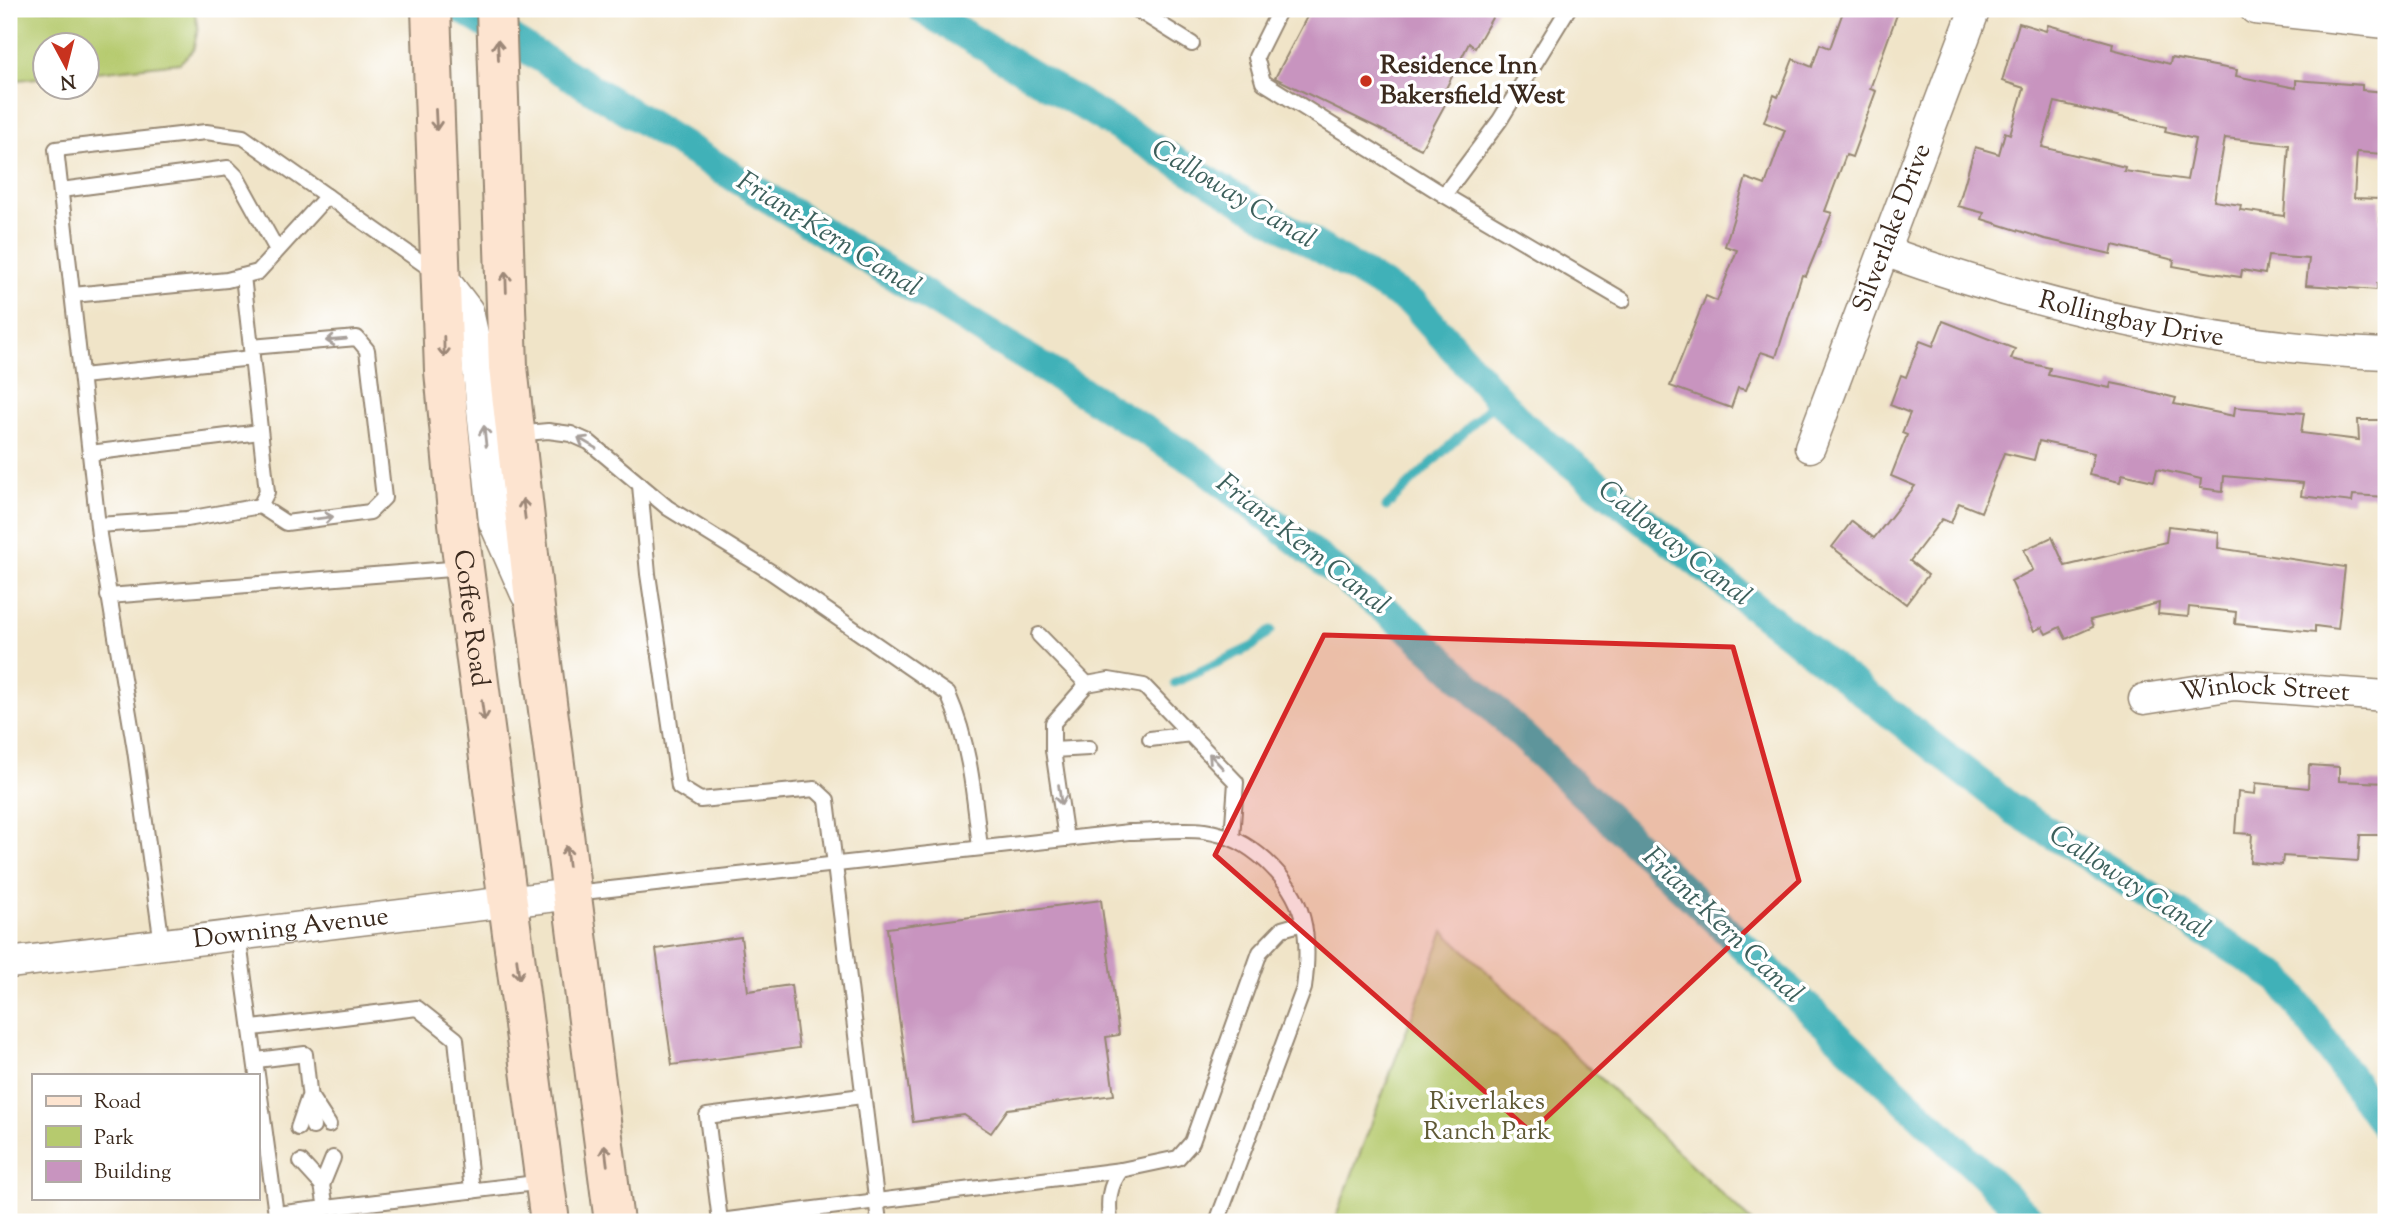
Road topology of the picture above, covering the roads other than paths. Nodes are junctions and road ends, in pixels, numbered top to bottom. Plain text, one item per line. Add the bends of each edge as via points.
1 (431, 9) edge
2 (496, 9) edge
3 (1136, 9) edge
4 (1280, 9) edge
5 (1568, 9) edge
6 (1975, 9) edge
7 (2255, 9) edge
8 (2386, 23) edge
9 (1192, 44) dead end
10 (61, 190) junction
11 (1444, 195) junction
12 (327, 196) junction
13 (277, 250) junction
14 (1884, 251) junction
15 (243, 276) junction
16 (442, 277) junction
17 (73, 295) junction
18 (1623, 300) dead end
19 (251, 353) junction
20 (2386, 354) edge
21 (82, 376) junction
22 (260, 432) junction
23 (515, 434) junction
24 (1810, 447) dead end
25 (90, 453) junction
26 (640, 485) junction
27 (260, 506) junction
28 (97, 525) junction
29 (464, 568) junction
30 (108, 596) junction
31 (536, 617) junction
32 (1039, 635) dead end
33 (1087, 684) junction
34 (2386, 696) edge
35 (2144, 699) dead end
36 (1191, 734) junction
37 (1150, 739) dead end
38 (1089, 748) dead end
39 (1053, 750) junction
40 (1231, 838) junction
41 (1066, 839) junction
42 (980, 848) junction
43 (833, 865) junction
44 (572, 894) junction
45 (510, 902) junction
46 (1303, 923) junction
47 (239, 935) junction
48 (162, 944) junction
49 (9, 963) edge
50 (253, 1028) junction
51 (257, 1060) junction
52 (259, 1074) edge
53 (259, 1076) edge
54 (310, 1094) junction
55 (863, 1096) junction
56 (329, 1125) dead end
57 (313, 1127) dead end
58 (298, 1128) dead end
59 (326, 1160) dead end
60 (302, 1162) dead end
61 (1121, 1170) junction
62 (545, 1182) junction
63 (322, 1185) junction
64 (472, 1191) junction
65 (876, 1201) junction
66 (326, 1208) junction
67 (814, 1215) edge
68 (550, 1222) edge
69 (614, 1222) edge
70 (879, 1222) edge
71 (1110, 1222) edge
72 (1217, 1222) edge

1 -> 16 main road, Coffee Road
23 -> 2 main road via 508,368
3 - 9 lane
4 - 11 lane via 1256,57 1263,82
5 - 11 lane via 1500,120
6 - 14 street, Silverlake Drive
7 - 8 street
10 - 12 lane via 56,149 206,132 243,137
10 - 13 lane via 228,169
10 - 17 lane
11 - 18 lane
12 - 13 lane
12 - 16 lane
13 - 15 lane via 258,272
14 - 20 street, Rollingbay Drive via 2005,292 2130,323 2256,343
14 - 24 street, Silverlake Drive
15 - 17 lane
15 - 19 lane
16 -> 29 main road, Coffee Road via 444,371
31 -> 16 street via 494,522 468,311
17 - 21 lane
19 - 21 lane
19 - 22 lane
27 -> 19 lane via 286,523 370,512 384,498 367,350 357,338
21 - 25 lane
22 - 25 lane
22 - 27 lane via 267,492
26 -> 23 lane via 589,442 571,434
31 -> 23 main road
25 - 28 lane
26 - 42 lane via 948,694 971,764
26 - 43 lane via 679,787 700,800 815,789 827,800
27 - 28 lane via 187,519
28 - 30 lane
29 - 30 lane
29 -> 45 main road, Coffee Road
30 - 48 lane
44 -> 31 main road
32 - 33 lane
33 - 36 lane via 1109,680 1144,686
33 - 39 lane via 1053,723
34 - 35 street, Winlock Street via 2234,685
36 - 37 lane
40 -> 36 lane via 1236,782
38 - 39 lane
39 -> 41 lane
40 - 41 lane via 1203,831
40 - 46 lane via 1244,842 1286,880 1301,906
41 - 42 lane
42 - 43 lane
43 - 44 lane
43 - 55 lane
44 - 45 street, Downing Avenue
69 -> 44 main road
45 - 47 street, Downing Avenue
45 -> 62 main road, Coffee Road
46 - 61 lane via 1282,929 1260,951 1192,1142 1178,1158
46 - 72 lane via 1304,988
47 - 48 street, Downing Avenue
47 - 50 lane
48 - 49 street, Downing Avenue
50 - 51 lane
50 - 64 lane via 417,1008 456,1039
51 - 52 lane
51 - 54 lane via 305,1054
53 - 66 lane via 276,1214
54 - 56 lane
54 - 57 lane
54 - 58 lane
55 - 65 lane
55 - 67 lane via 707,1116 720,1220
59 - 63 lane
60 - 63 lane
61 - 65 lane
61 - 71 lane via 1111,1182
62 - 64 lane
62 - 68 main road, Coffee Road
63 - 66 lane
64 - 66 lane
65 - 67 lane
65 - 70 lane

